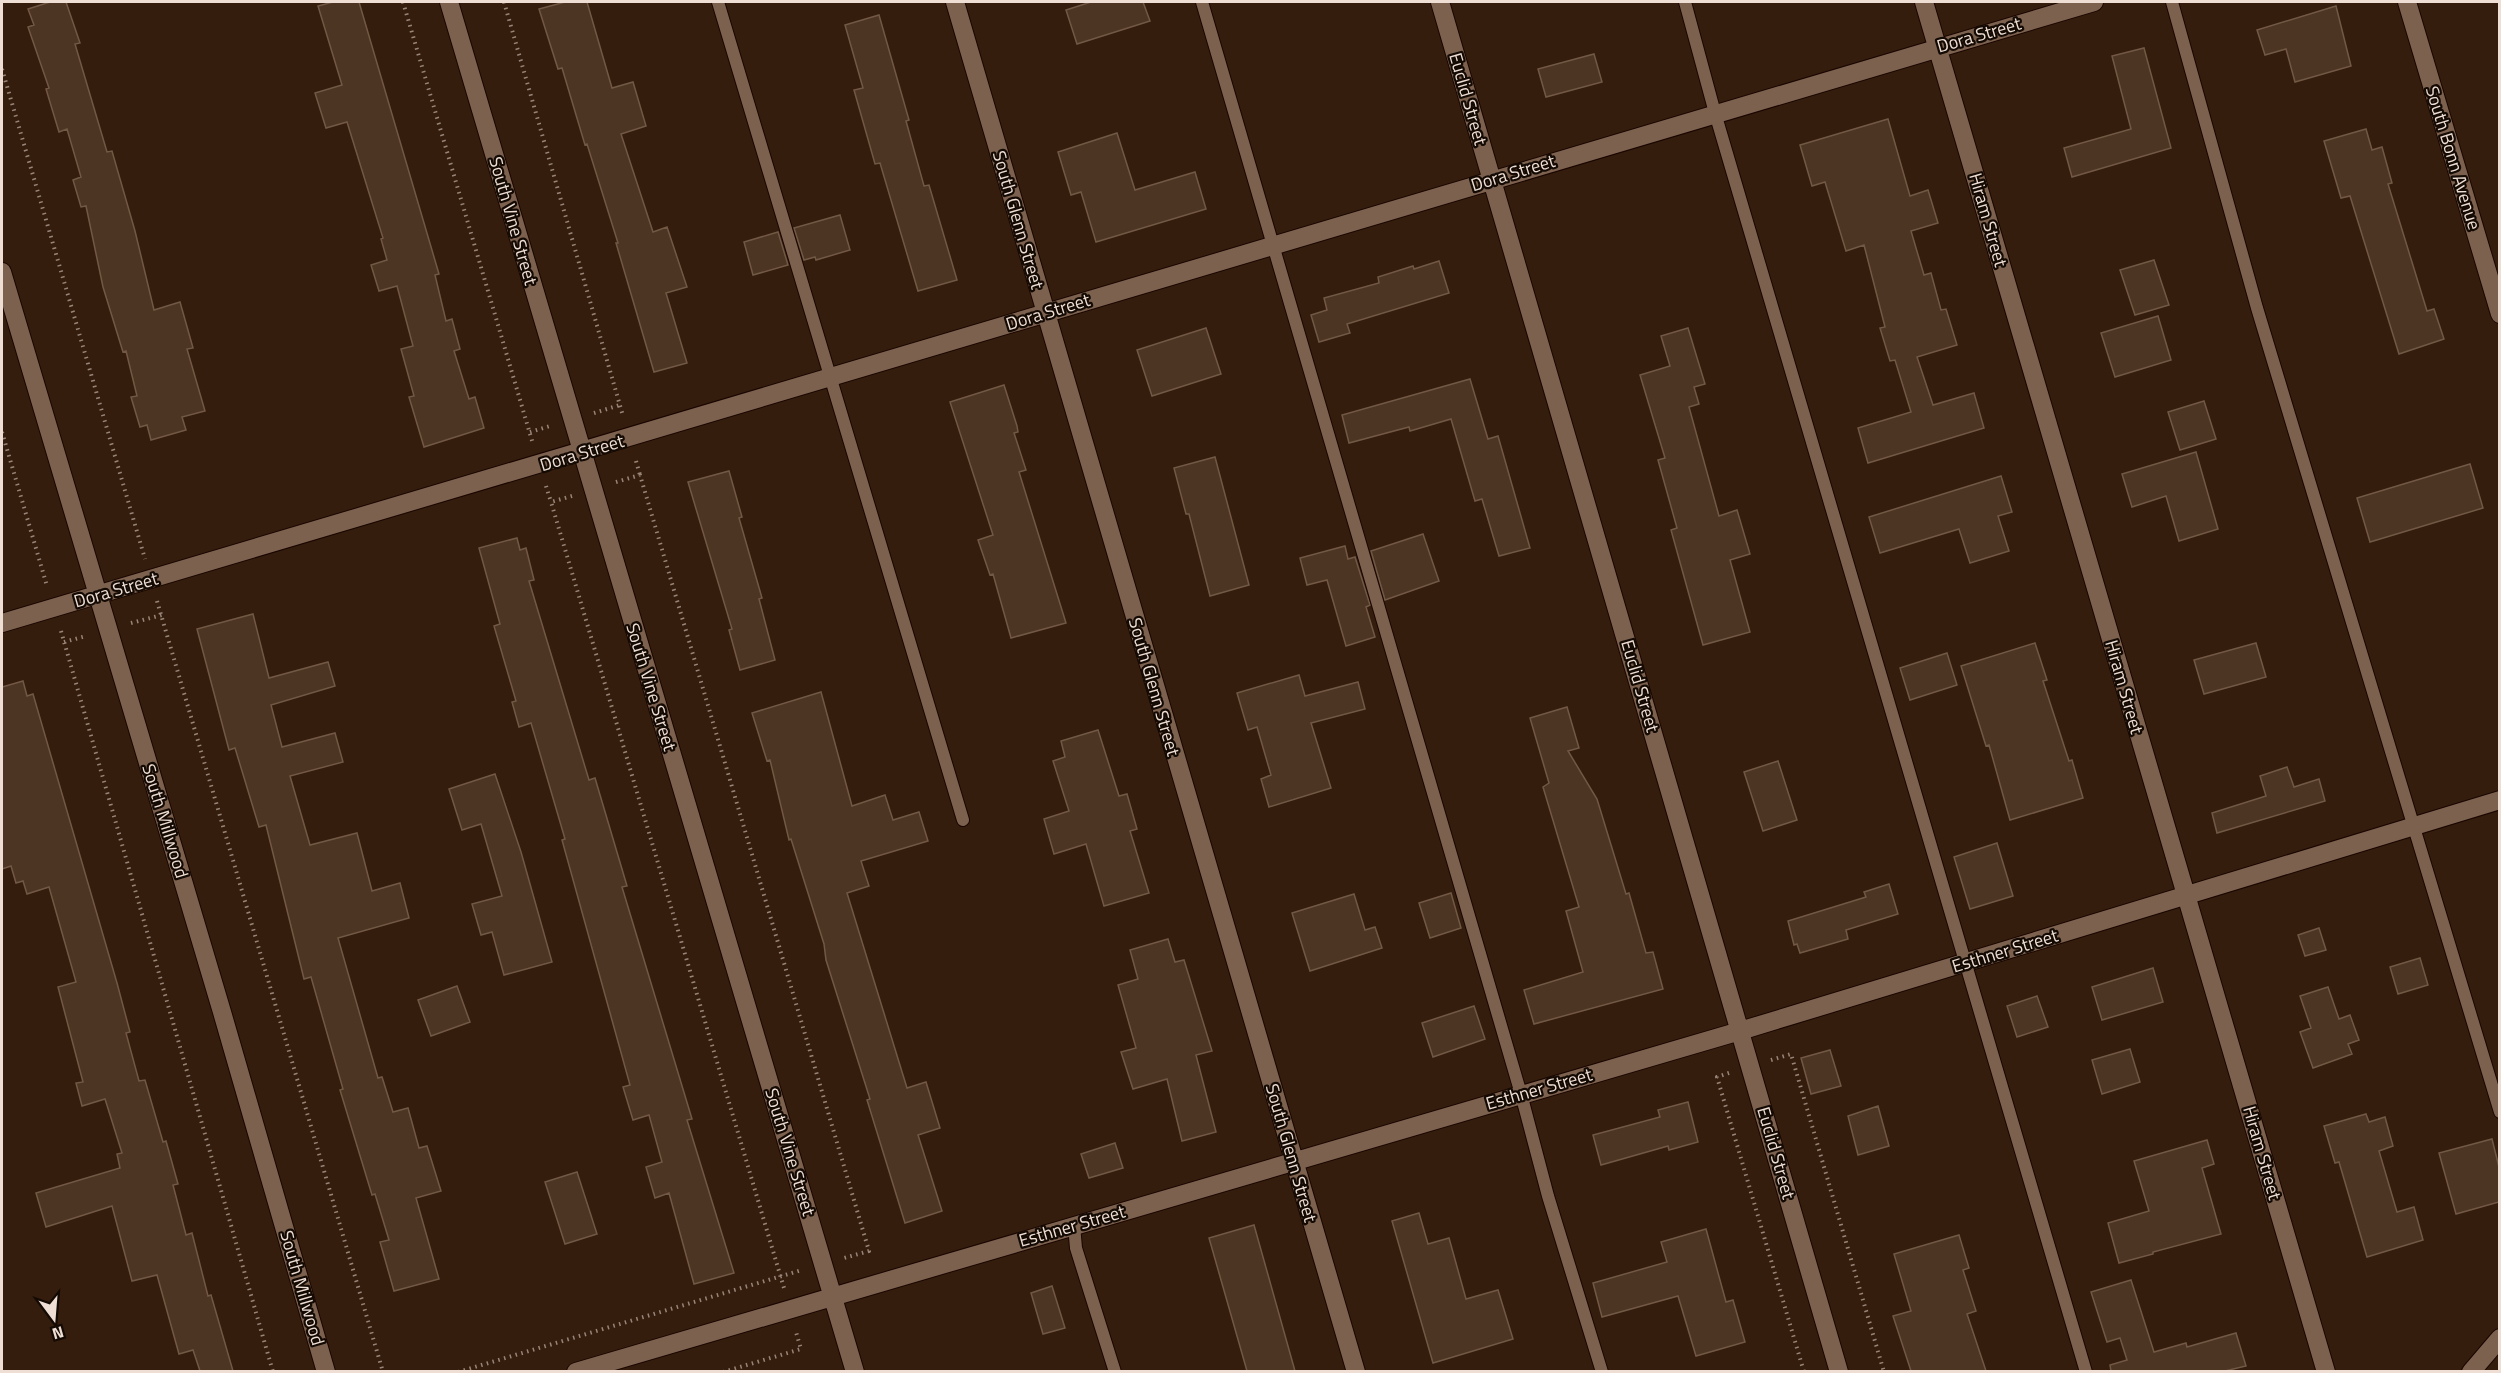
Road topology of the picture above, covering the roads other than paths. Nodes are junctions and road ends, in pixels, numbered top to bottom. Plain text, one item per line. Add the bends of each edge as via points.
1 (449, 2) edge
2 (718, 2) edge
3 (955, 2) edge
4 (1202, 2) edge
5 (1440, 2) edge
6 (1685, 2) edge
7 (1923, 2) edge
8 (2094, 2) edge
9 (2172, 2) edge
10 (2406, 2) edge
11 (1937, 47) junction
12 (1715, 113) junction
13 (1492, 179) junction
14 (1272, 245) junction
15 (2, 272) edge
16 (1044, 313) junction
17 (2499, 314) edge
18 (831, 378) junction
19 (582, 454) junction
20 (98, 595) junction
21 (2, 623) edge
22 (2499, 800) edge
23 (963, 820) dead end
24 (2413, 826) junction
25 (2186, 895) junction
26 (1966, 963) junction
27 (1740, 1030) junction
28 (1521, 1094) junction
29 (2499, 1112) edge
30 (1293, 1161) junction
31 (1074, 1225) junction
32 (833, 1296) junction
33 (2499, 1338) edge
34 (583, 1370) edge
35 (326, 1371) edge
36 (855, 1371) edge
37 (1115, 1371) edge
38 (1356, 1371) edge
39 (1602, 1371) edge
40 (1839, 1371) edge
41 (2086, 1371) edge
42 (2326, 1371) edge
43 (2471, 1371) edge

1 - 19 street, South Vine Street
2 - 18 lane
3 - 16 street, South Glenn Street
4 - 14 lane
5 - 13 street, Euclid Street
6 - 12 lane
7 - 11 street, Hiram Street
8 - 11 street, Dora Street
9 - 24 lane via 2257,308
10 - 17 street, South Bonn Avenue
11 - 12 street, Dora Street
11 - 25 street, Hiram Street
12 - 13 street, Dora Street
12 - 26 lane
13 - 14 street, Dora Street
13 - 27 street, Euclid Street
14 - 16 street, Dora Street
14 - 28 lane
15 - 20 street, South Millwood
16 - 18 street, Dora Street
16 - 30 street, South Glenn Street
18 - 19 street, Dora Street
18 - 23 lane
19 - 20 street, Dora Street
19 - 32 street, South Vine Street
20 - 21 street, Dora Street
20 - 35 street, South Millwood
22 - 24 street, Esthner Street
24 - 25 street, Esthner Street
24 - 29 lane
25 - 26 street, Esthner Street
25 - 42 street, Hiram Street
26 - 27 street, Esthner Street
26 - 41 lane
27 - 28 street, Esthner Street
27 - 40 street, Euclid Street
28 - 30 street, Esthner Street
28 - 39 lane
30 - 31 street, Esthner Street
30 - 38 street, South Glenn Street
31 - 32 street, Esthner Street
31 - 37 lane via 1076,1248
32 - 34 street, Esthner Street
32 - 36 street, South Vine Street
33 - 43 street

